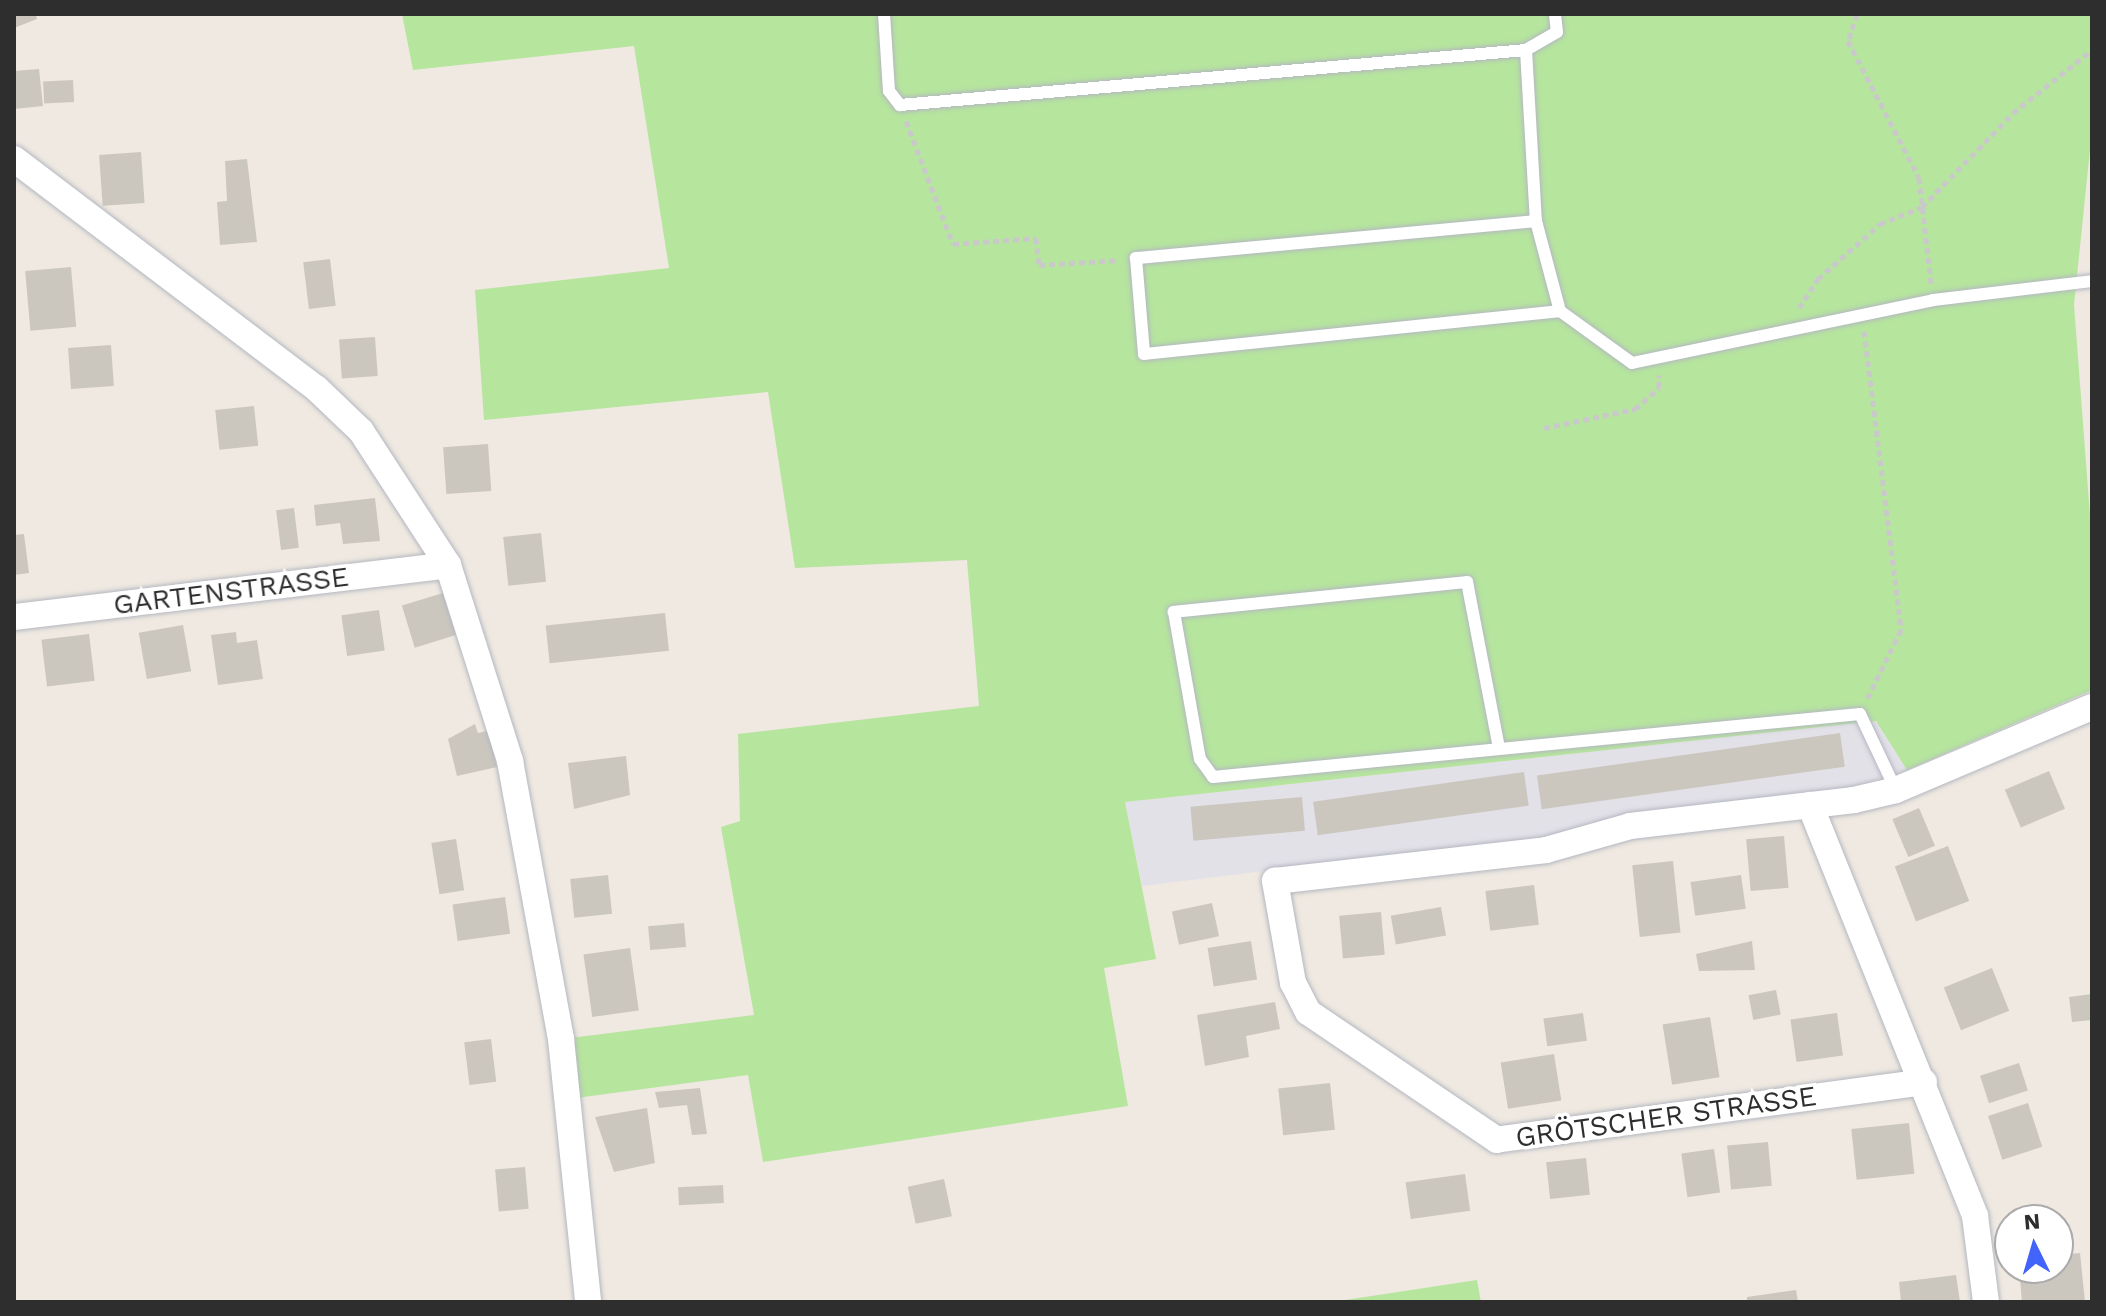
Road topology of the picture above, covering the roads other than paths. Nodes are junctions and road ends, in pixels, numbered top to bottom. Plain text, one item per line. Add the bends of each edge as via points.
1 (884, 14) edge
2 (1555, 14) edge
3 (1526, 50) junction
4 (14, 159) edge
5 (1536, 221) junction
6 (2092, 281) edge
7 (1560, 311) junction
8 (448, 565) junction
9 (14, 617) edge
10 (2092, 707) edge
11 (1499, 748) junction
12 (1896, 790) junction
13 (1810, 805) junction
14 (1924, 1082) junction
15 (588, 1302) edge
16 (1986, 1302) edge

1 - 3 lane via 889,91 900,105
2 - 3 lane via 1557,32
3 - 5 lane
4 - 8 street via 316,388 361,431
5 - 7 lane
5 - 7 lane via 1136,258 1144,354
6 - 7 lane via 1933,300 1632,363
8 - 9 street, GARTENSTRASSE
8 - 15 street via 510,761 561,1039
10 - 12 street, GRÖTSCHER STRASSE
11 - 11 lane via 1213,777 1200,759 1174,612 1467,582
11 - 12 lane via 1860,714
12 - 13 street, GRÖTSCHER STRASSE
13 - 14 street
13 - 14 street, GRÖTSCHER STRASSE via 1630,826 1546,850 1275,881 1293,983 1308,1012 1497,1140
14 - 16 street via 1975,1216

